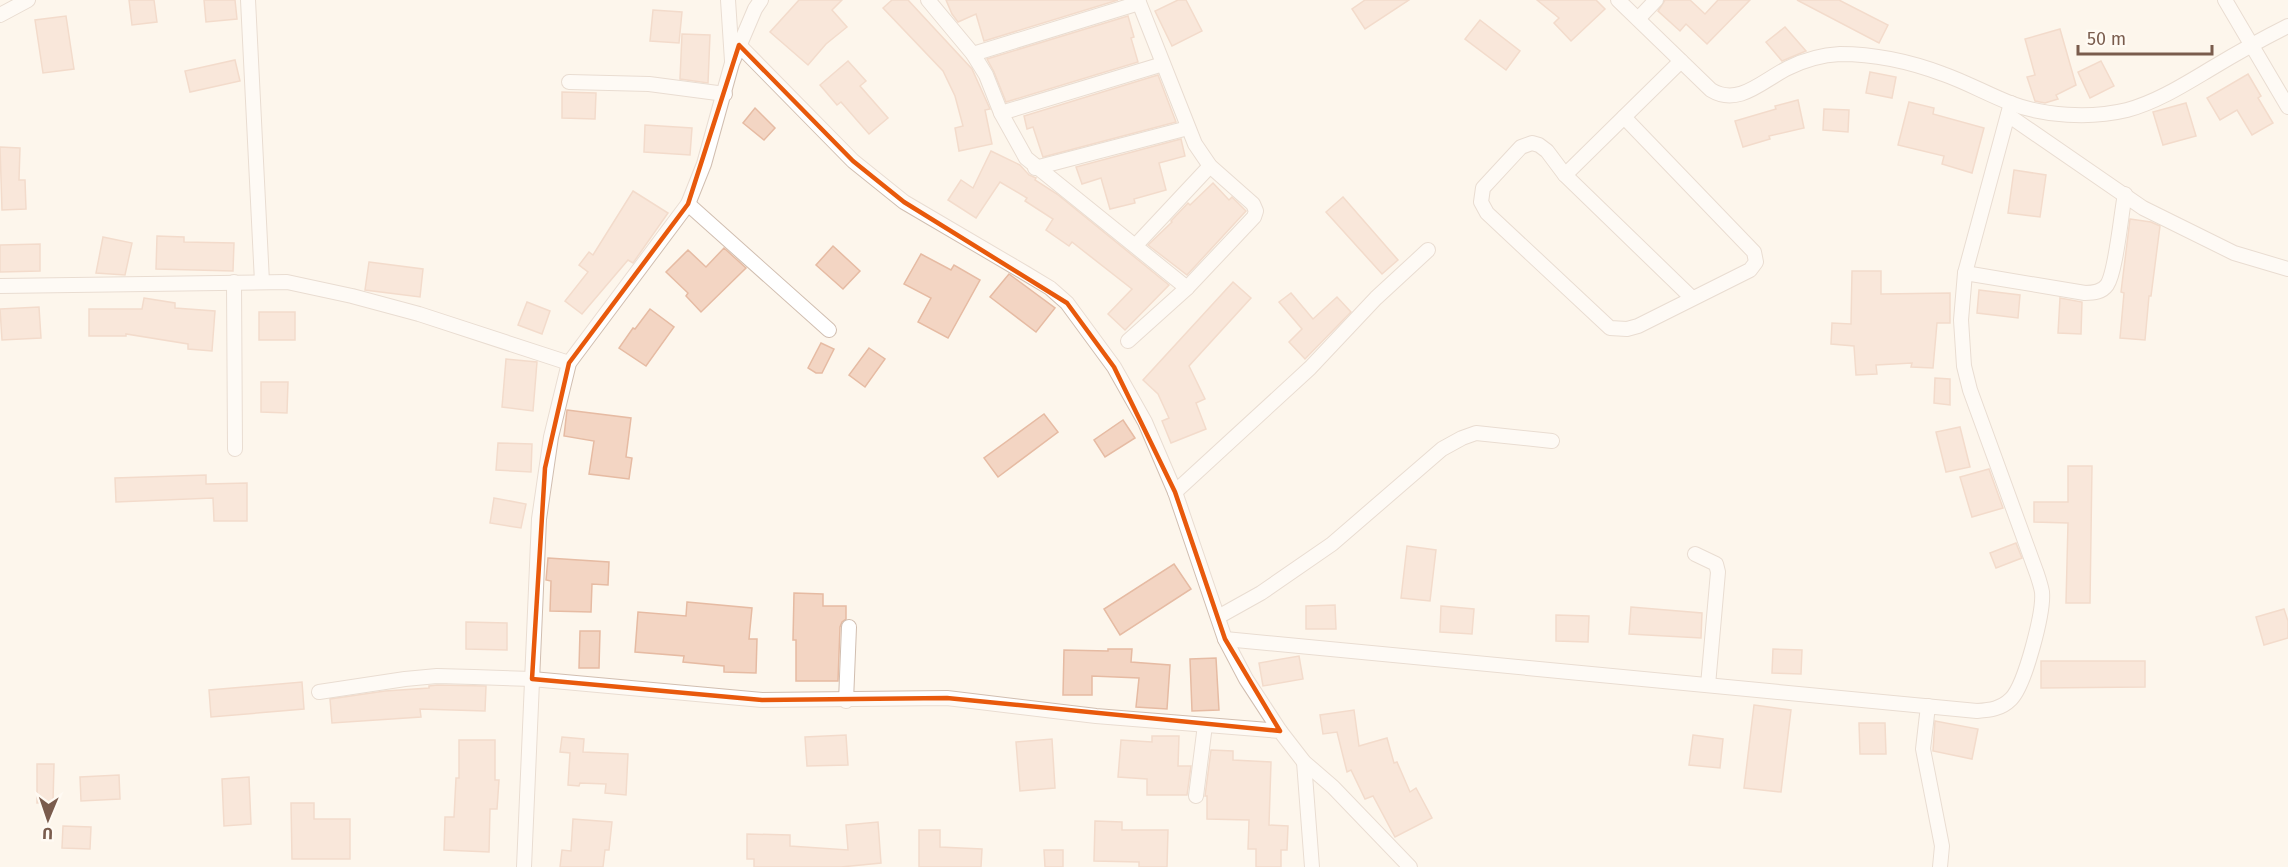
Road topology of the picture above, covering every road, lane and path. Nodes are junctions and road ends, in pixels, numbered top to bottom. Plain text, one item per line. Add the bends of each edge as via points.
1 (26, 0) edge
2 (248, 0) edge
3 (727, 0) edge
4 (761, 0) edge
5 (928, 0) edge
6 (1618, 0) edge
7 (1656, 0) edge
8 (2225, 0) edge
9 (1138, 2) edge
10 (0, 15) edge
11 (1638, 19) junction
12 (2288, 27) edge
13 (2252, 44) junction
14 (740, 45) junction
15 (973, 54) junction
16 (1681, 61) junction
17 (732, 63) junction
18 (1163, 64) junction
19 (570, 82) dead end
20 (725, 94) junction
21 (2288, 108) edge
22 (2010, 109) junction
23 (1001, 113) junction
24 (1624, 117) junction
25 (1188, 128) junction
26 (1210, 166) junction
27 (1035, 168) junction
28 (1565, 175) junction
29 (2125, 194) junction
30 (688, 204) junction
31 (1136, 245) junction
32 (1428, 250) dead end
33 (2288, 269) edge
34 (1965, 273) junction
35 (234, 282) junction
36 (261, 282) junction
37 (0, 286) edge
38 (1187, 288) junction
39 (1692, 298) junction
40 (829, 330) dead end
41 (1128, 341) dead end
42 (568, 363) junction
43 (1552, 441) dead end
44 (235, 449) dead end
45 (1175, 492) junction
46 (1695, 554) dead end
47 (1218, 617) junction
48 (849, 627) dead end
49 (1225, 639) junction
50 (532, 679) junction
51 (1708, 685) junction
52 (319, 692) dead end
53 (846, 701) junction
54 (1928, 706) junction
55 (1205, 725) junction
56 (1280, 731) junction
57 (1304, 762) junction
58 (1196, 796) dead end
59 (524, 867) edge
60 (1312, 867) edge
61 (1410, 867) edge
62 (1940, 867) edge

1 - 10 street
2 - 36 street
3 - 17 street
4 - 14 street
5 - 15 street
6 - 11 street
7 - 11 street
8 - 13 street
9 - 15 street
9 - 18 street
11 - 16 street
12 - 13 street
13 - 21 street
13 - 22 street via 2171,92 2127,110 2092,115
14 - 17 street
14 - 45 street via 853,161 904,202 1050,288 1067,303 1114,367 1145,422
15 - 23 street
16 - 22 street via 1711,90 1734,96 1802,61 1840,54 1875,56 1942,73
16 - 24 street
17 - 20 street
18 - 23 street
18 - 25 street
19 - 20 street via 649,84
20 - 30 street
22 - 29 street
22 - 34 street
23 - 27 street
24 - 28 street
24 - 39 street via 1756,256 1750,270
25 - 26 street
25 - 27 street
26 - 31 street
26 - 38 street via 1256,211 1254,218
27 - 31 street
28 - 39 street
28 - 39 street via 1547,151 1539,145 1526,144 1483,188 1481,202 1487,213 1610,328 1638,326
29 - 33 street via 2143,208 2234,253
29 - 34 street via 2113,269 2101,291 2085,293
30 - 40 street
30 - 42 street
31 - 38 street
32 - 45 street via 1310,368
34 - 54 street via 1961,320 1964,366 1975,408 2037,574 2041,610 2017,692 2003,706 1977,711
35 - 36 street
35 - 37 street
35 - 44 street
36 - 42 street via 287,282 352,296
38 - 41 street
42 - 50 street via 550,437 539,519
43 - 47 street via 1476,433 1462,438 1442,449 1332,544
45 - 47 street
46 - 51 street via 1716,564 1718,572
47 - 49 street
48 - 53 street
49 - 51 street
49 - 56 street
50 - 52 street via 437,676
50 - 53 street via 762,700
50 - 59 street
51 - 54 street
53 - 55 street via 947,698
54 - 62 street via 1923,749 1942,846
55 - 56 street
55 - 58 street
56 - 57 street
57 - 60 street
57 - 61 street

